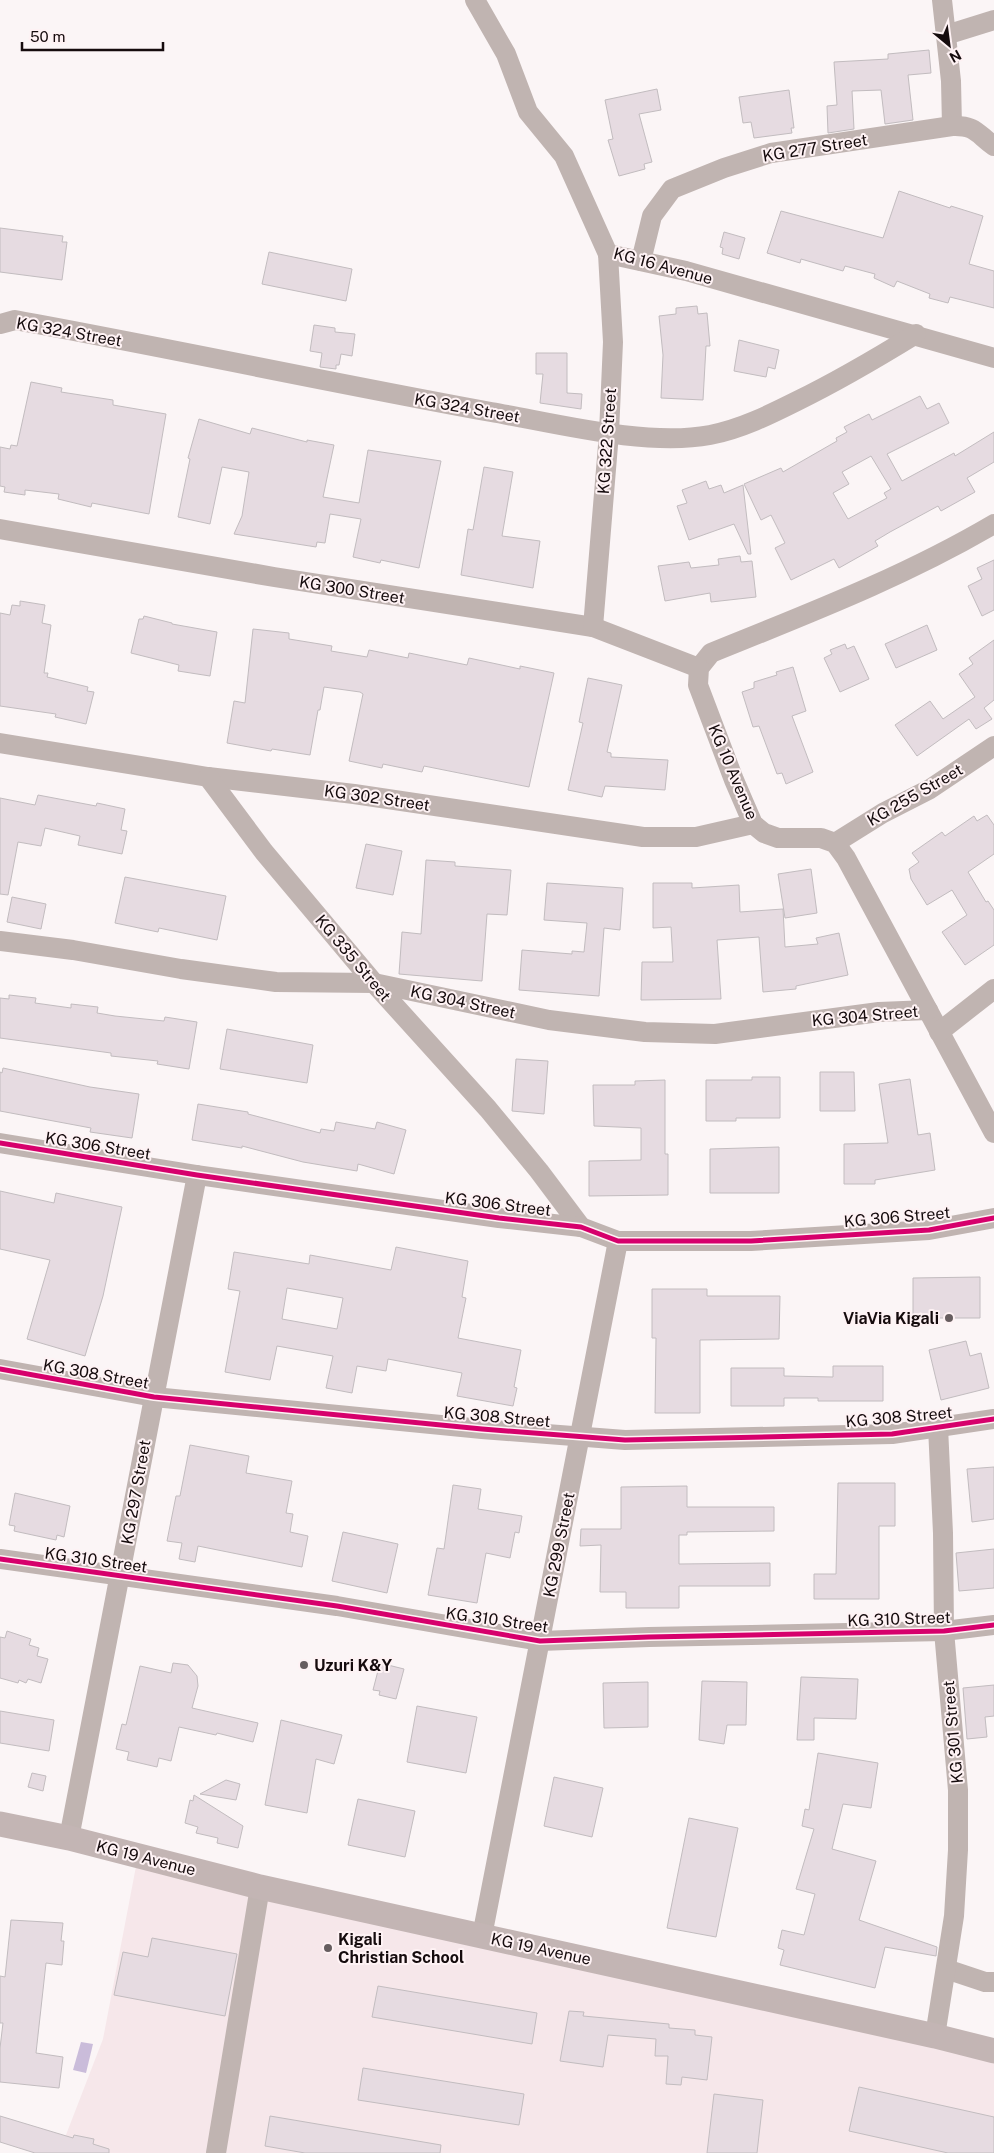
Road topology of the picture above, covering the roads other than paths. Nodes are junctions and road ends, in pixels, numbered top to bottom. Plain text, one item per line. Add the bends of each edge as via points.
1 (475, 0) edge
2 (942, 0) edge
3 (994, 20) edge
4 (946, 35) junction
5 (952, 126) junction
6 (994, 146) edge
7 (608, 254) junction
8 (641, 260) junction
9 (0, 324) edge
10 (916, 334) junction
11 (994, 358) edge
12 (609, 433) junction
13 (994, 524) edge
14 (0, 529) edge
15 (593, 627) junction
16 (699, 668) junction
17 (0, 743) edge
18 (994, 746) edge
19 (208, 776) junction
20 (753, 824) junction
21 (835, 843) junction
22 (0, 941) edge
23 (374, 983) junction
24 (994, 989) edge
25 (928, 1010) junction
26 (938, 1032) junction
27 (994, 1133) edge
28 (0, 1143) edge
29 (197, 1175) junction
30 (994, 1218) edge
31 (581, 1227) junction
32 (618, 1241) junction
33 (0, 1369) edge
34 (154, 1397) junction
35 (994, 1419) edge
36 (938, 1427) junction
37 (580, 1437) junction
38 (0, 1559) edge
39 (121, 1575) junction
40 (994, 1624) edge
41 (944, 1631) junction
42 (540, 1641) junction
43 (0, 1824) edge
44 (69, 1838) junction
45 (260, 1887) junction
46 (482, 1936) junction
47 (946, 1969) junction
48 (994, 1982) edge
49 (935, 2036) junction
50 (994, 2051) edge
51 (216, 2153) edge

1 - 7 street, KG 16 Avenue via 506,54 528,112 564,156
2 - 4 street
3 - 4 street
4 - 5 street
5 - 6 street, KG 277 Street via 966,125 977,130
5 - 8 street, KG 277 Street via 771,153 672,189 652,216
7 - 8 street, KG 16 Avenue
7 - 12 street, KG 322 Street via 613,342
8 - 10 street, KG 16 Avenue
9 - 12 street, KG 324 Street via 15,320 368,390
10 - 11 street, KG 16 Avenue
10 - 12 street, KG 324 Street via 840,380 745,425 709,435 672,439
12 - 15 street, KG 322 Street
13 - 16 street via 938,555 836,602 710,653
14 - 15 street, KG 300 Street via 284,579
15 - 16 street, KG 300 Street
16 - 20 street, KG 10 Avenue via 698,685
17 - 19 street, KG 302 Street
18 - 21 street, KG 255 Street via 930,789
19 - 20 street, KG 302 Street via 643,837 696,837
19 - 23 street, KG 335 Street via 264,852
20 - 21 street, KG 10 Avenue via 778,838 821,838
21 - 25 street
22 - 23 street, KG 304 Street via 276,982
23 - 25 street, KG 304 Street via 548,1020 645,1032 715,1034 879,1012
23 - 31 street, KG 335 Street via 488,1109
24 - 26 street
25 - 26 street
26 - 27 street
28 - 29 street, KG 306 Street
29 - 31 street, KG 306 Street
29 - 34 street, KG 297 Street
30 - 32 street, KG 306 Street via 929,1230 750,1241
31 - 32 street, KG 306 Street
32 - 37 street, KG 299 Street
33 - 34 street, KG 308 Street
34 - 37 street, KG 308 Street
34 - 39 street, KG 297 Street
35 - 36 street, KG 308 Street
36 - 37 street, KG 308 Street via 892,1434 740,1439
36 - 41 street, KG 301 Street
37 - 42 street, KG 299 Street
38 - 39 street, KG 310 Street
39 - 42 street, KG 310 Street via 338,1606
39 - 44 street, KG 297 Street
40 - 41 street, KG 310 Street
41 - 42 street, KG 310 Street
41 - 47 street, KG 301 Street via 958,1790 954,1916
42 - 46 street, KG 299 Street
43 - 44 main road, KG 19 Avenue
44 - 45 main road, KG 19 Avenue
45 - 46 main road, KG 19 Avenue
45 - 51 street
46 - 49 main road, KG 19 Avenue
47 - 48 street
47 - 49 street, KG 301 Street
49 - 50 main road, KG 19 Avenue

